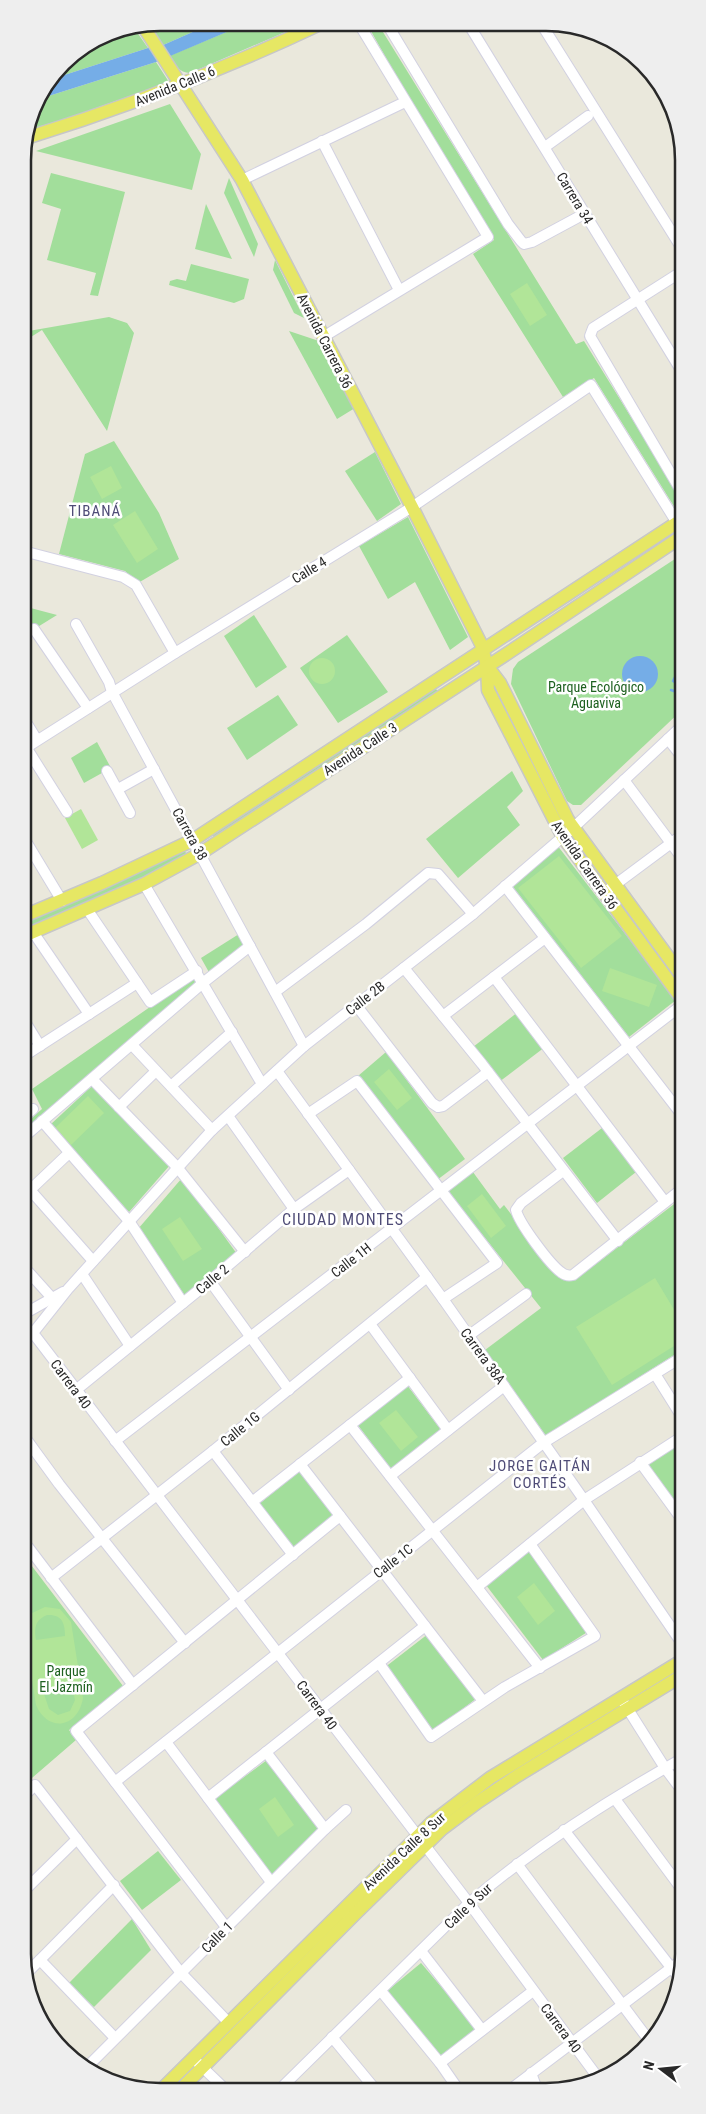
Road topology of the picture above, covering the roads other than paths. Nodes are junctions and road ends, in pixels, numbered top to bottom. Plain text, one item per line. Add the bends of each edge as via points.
1 (363, 31) edge
2 (391, 31) edge
3 (473, 31) edge
4 (546, 31) edge
5 (303, 32) edge
6 (148, 33) edge
7 (182, 84) junction
8 (405, 102) junction
9 (588, 116) dead end
10 (34, 136) edge
11 (322, 141) junction
12 (545, 147) junction
13 (242, 180) junction
14 (584, 214) junction
15 (675, 237) edge
16 (675, 276) edge
17 (399, 290) junction
18 (638, 300) junction
19 (323, 337) junction
20 (675, 360) edge
21 (675, 481) edge
22 (412, 507) junction
23 (675, 515) edge
24 (675, 525) edge
25 (675, 541) edge
26 (640, 548) junction
27 (32, 553) edge
28 (648, 559) junction
29 (76, 624) dead end
30 (34, 629) dead end
31 (483, 652) junction
32 (174, 653) junction
33 (487, 666) junction
34 (112, 692) junction
35 (88, 708) junction
36 (32, 731) edge
37 (675, 733) edge
38 (668, 739) junction
39 (37, 740) junction
40 (528, 740) junction
41 (32, 744) edge
42 (516, 747) junction
43 (675, 747) edge
44 (32, 758) edge
45 (154, 769) junction
46 (107, 770) dead end
47 (624, 780) junction
48 (118, 790) junction
49 (67, 812) dead end
50 (130, 813) dead end
51 (573, 828) junction
52 (562, 837) junction
53 (193, 840) junction
54 (675, 840) edge
55 (671, 843) junction
56 (675, 848) edge
57 (32, 851) edge
58 (200, 853) junction
59 (144, 884) junction
60 (615, 885) junction
61 (506, 886) junction
62 (604, 893) junction
63 (62, 901) junction
64 (86, 909) junction
65 (32, 913) edge
66 (473, 914) junction
67 (32, 933) edge
68 (32, 937) edge
69 (545, 938) junction
70 (250, 946) junction
71 (675, 966) edge
72 (404, 968) junction
73 (197, 971) junction
74 (494, 977) junction
75 (204, 982) junction
76 (137, 983) junction
77 (675, 989) edge
78 (275, 992) junction
79 (356, 1005) junction
80 (675, 1011) edge
81 (89, 1014) junction
82 (443, 1016) junction
83 (32, 1032) edge
84 (232, 1032) junction
85 (132, 1045) junction
86 (40, 1046) junction
87 (304, 1046) junction
88 (628, 1047) junction
89 (32, 1051) edge
90 (156, 1070) junction
91 (277, 1071) junction
92 (488, 1072) junction
93 (92, 1079) junction
94 (262, 1084) junction
95 (171, 1086) junction
96 (577, 1086) junction
97 (674, 1106) edge
98 (119, 1107) junction
99 (308, 1114) junction
100 (228, 1116) junction
101 (42, 1121) junction
102 (528, 1124) junction
103 (31, 1130) edge
104 (212, 1130) junction
105 (69, 1153) junction
106 (178, 1167) junction
107 (349, 1170) junction
108 (564, 1171) junction
109 (31, 1183) edge
110 (31, 1191) edge
111 (441, 1191) junction
112 (674, 1195) edge
113 (665, 1202) junction
114 (294, 1209) junction
115 (129, 1221) junction
116 (392, 1228) junction
117 (618, 1241) junction
118 (245, 1252) junction
119 (94, 1261) junction
120 (82, 1274) junction
121 (31, 1275) edge
122 (428, 1277) junction
123 (210, 1281) junction
124 (68, 1289) junction
125 (526, 1294) dead end
126 (52, 1298) junction
127 (443, 1299) junction
128 (183, 1303) junction
129 (31, 1310) edge
130 (370, 1324) junction
131 (32, 1333) joint
132 (468, 1336) junction
133 (250, 1337) junction
134 (130, 1346) junction
135 (674, 1362) edge
136 (655, 1374) junction
137 (410, 1378) junction
138 (504, 1386) junction
139 (76, 1390) junction
140 (289, 1390) junction
141 (674, 1405) edge
142 (350, 1425) junction
143 (448, 1430) junction
144 (115, 1441) junction
145 (674, 1441) edge
146 (543, 1443) junction
147 (31, 1446) edge
148 (213, 1451) junction
149 (640, 1462) junction
150 (300, 1464) junction
151 (390, 1476) junction
152 (156, 1495) junction
153 (584, 1500) junction
154 (252, 1502) junction
155 (674, 1509) edge
156 (340, 1516) junction
157 (433, 1530) junction
158 (102, 1538) junction
159 (530, 1544) junction
160 (31, 1551) edge
161 (293, 1555) junction
162 (382, 1570) junction
163 (51, 1578) junction
164 (477, 1587) junction
165 (237, 1600) junction
166 (425, 1626) junction
167 (674, 1632) edge
168 (185, 1642) junction
169 (277, 1653) junction
170 (379, 1663) junction
171 (674, 1667) edge
172 (540, 1668) junction
173 (674, 1679) edge
174 (133, 1685) junction
175 (483, 1701) junction
176 (624, 1704) junction
177 (320, 1709) junction
178 (166, 1742) junction
179 (266, 1752) junction
180 (674, 1763) edge
181 (665, 1768) junction
182 (674, 1780) edge
183 (115, 1782) junction
184 (31, 1789) edge
185 (208, 1798) junction
186 (615, 1799) junction
187 (346, 1810) dead end
188 (324, 1829) junction
189 (564, 1830) junction
190 (78, 1838) junction
191 (421, 1841) junction
192 (517, 1864) junction
193 (674, 1879) edge
194 (271, 1882) junction
195 (31, 1884) edge
196 (114, 1885) junction
197 (469, 1903) junction
198 (226, 1927) junction
199 (421, 1951) junction
200 (40, 1960) junction
201 (33, 1967) edge
202 (672, 1968) joint
203 (181, 1973) junction
204 (381, 1991) junction
205 (533, 1991) junction
206 (622, 2004) junction
207 (228, 2022) junction
208 (482, 2030) junction
209 (646, 2036) edge
210 (332, 2037) junction
211 (115, 2038) junction
212 (572, 2043) junction
213 (193, 2058) junction
214 (91, 2062) edge
215 (440, 2063) junction
216 (202, 2067) junction
217 (531, 2073) junction
218 (595, 2073) edge
219 (168, 2083) edge
220 (187, 2083) edge
221 (218, 2083) edge
222 (286, 2083) edge
223 (370, 2083) edge
224 (454, 2083) edge
225 (519, 2083) edge
226 (535, 2083) edge

1 - 8 street
2 - 14 street via 521,241 528,244
3 - 12 street, Carrera 34
4 - 15 street
5 - 7 main road, Avenida Calle 6
6 - 7 main road, Avenida Carrera 36
7 - 10 main road, Avenida Calle 6
7 - 13 main road, Avenida Carrera 36
8 - 11 street
8 - 17 street via 488,237
9 - 12 street
11 - 13 street
11 - 17 street
12 - 14 street, Carrera 34
13 - 19 main road, Avenida Carrera 36
14 - 18 street, Carrera 34
16 - 18 street
17 - 19 street
18 - 20 street, Carrera 34
18 - 21 street via 593,328 590,339
19 - 22 main road, Avenida Carrera 36
22 - 23 street, Calle 4 via 591,385
22 - 31 main road, Avenida Carrera 36
22 - 32 street, Calle 4
24 - 26 main road, Avenida Calle 3
25 - 28 main road, Avenida Calle 3
26 - 28 main road
26 - 31 main road, Avenida Calle 3
27 - 32 street via 130,580 136,585
28 - 33 main road, Avenida Calle 3
29 - 34 street, Carrera 38 via 110,682
30 - 35 street
31 - 33 main road, Avenida Carrera 36
31 - 53 main road, Avenida Calle 3
32 - 34 street, Calle 4
33 - 40 main road, Avenida Carrera 36 via 500,683
33 - 42 main road, Avenida Carrera 36 via 488,690
33 - 58 main road, Avenida Calle 3
34 - 35 street, Calle 4
34 - 45 street, Carrera 38
35 - 39 street, Calle 4
36 - 39 street
37 - 38 street, Calle 2B
38 - 43 street
38 - 47 street, Calle 2B
39 - 41 street, Calle 4
40 - 42 main road
40 - 51 main road, Avenida Carrera 36
42 - 52 main road, Avenida Carrera 36
44 - 49 street
45 - 48 street
45 - 53 street, Carrera 38
46 - 48 street
47 - 51 street, Calle 2B
47 - 55 street
48 - 50 street
51 - 52 street, Calle 2B
51 - 60 main road, Avenida Carrera 36
52 - 61 street, Calle 2B
52 - 62 main road, Avenida Carrera 36
53 - 58 street, Carrera 38
53 - 63 main road, Avenida Calle 3
54 - 55 street
55 - 56 street
55 - 60 street
57 - 63 street
58 - 59 main road, Avenida Calle 3
58 - 70 street, Carrera 38
59 - 64 main road, Avenida Calle 3
59 - 73 street
60 - 62 street
60 - 71 main road, Avenida Carrera 36
61 - 66 street, Calle 2B
61 - 69 street
62 - 77 main road, Avenida Carrera 36
63 - 65 main road, Avenida Calle 3
64 - 67 main road, Avenida Calle 3
64 - 76 street
66 - 72 street, Calle 2B
66 - 78 street via 438,874 428,873
68 - 81 street
69 - 74 street
69 - 88 street
70 - 75 street
70 - 78 street, Carrera 38
72 - 79 street, Calle 2B
72 - 82 street
73 - 75 street
73 - 76 street via 150,1002
74 - 82 street
74 - 96 street
75 - 84 street
75 - 85 street
76 - 81 street
78 - 87 street, Carrera 38
79 - 87 street, Calle 2B
79 - 92 street via 438,1107
80 - 88 street, Calle 1H
81 - 86 street
82 - 92 street
83 - 86 street
84 - 94 street
84 - 95 street
85 - 90 street
85 - 93 street
86 - 89 street
87 - 91 street, Calle 2B
88 - 96 street, Calle 1H
88 - 97 street
90 - 95 street
90 - 98 street
91 - 94 street, Calle 2B
91 - 99 street, Carrera 38A
92 - 102 street
93 - 98 street
93 - 101 street
94 - 100 street, Calle 2B
95 - 104 street
96 - 102 street, Calle 1H
96 - 113 street
98 - 106 street
99 - 107 street, Carrera 38A
99 - 111 street via 357,1081
100 - 104 street, Calle 2B
100 - 114 street
101 - 103 street
101 - 105 street
102 - 108 street
102 - 111 street, Calle 1H
104 - 106 street, Calle 2B
105 - 109 street
105 - 115 street
106 - 115 street, Calle 2B
106 - 118 street
107 - 114 street, Calle 2
107 - 116 street, Carrera 38A
108 - 117 street
108 - 117 street via 521,1202 516,1210 532,1238 567,1276 573,1275
110 - 119 street
111 - 116 street, Calle 1H
111 - 127 street via 497,1263
112 - 113 street
113 - 117 street
114 - 118 street, Calle 2
115 - 119 street, Calle 2B
115 - 128 street
116 - 122 street, Carrera 38A
116 - 133 street, Calle 1H
118 - 123 street, Calle 2
119 - 120 street, Calle 2B
120 - 124 street, Calle 2B
120 - 134 street
121 - 126 street
122 - 127 street, Carrera 38A
122 - 130 street, Calle 1G
123 - 128 street, Calle 2
123 - 133 street
124 - 126 street, Calle 2B
124 - 131 street, Calle 2B
125 - 132 street
126 - 129 street, Calle 2B
127 - 132 street, Carrera 38A
128 - 134 street, Calle 2
130 - 137 street
130 - 140 street, Calle 1G
131 - 139 street, Carrera 40
132 - 138 street, Carrera 38A
133 - 140 street
133 - 144 street, Calle 1H
134 - 139 street, Calle 2
135 - 136 street, Calle 1C
136 - 141 street
136 - 146 street, Calle 1C
137 - 142 street
137 - 143 street
138 - 143 street
138 - 146 street, Carrera 38A
139 - 144 street, Carrera 40
140 - 148 street, Calle 1G
142 - 150 street
142 - 151 street
143 - 151 street
144 - 152 street, Carrera 40
145 - 149 street
146 - 153 street, Carrera 38A
146 - 157 street, Calle 1C
147 - 158 street
148 - 152 street, Calle 1G
148 - 154 street
149 - 153 street
149 - 155 street
150 - 154 street
150 - 156 street
151 - 157 street
152 - 158 street, Calle 1G
152 - 165 street, Carrera 40
153 - 159 street
153 - 167 street, Carrera 38A
154 - 161 street
156 - 161 street
156 - 162 street
157 - 162 street, Calle 1C
157 - 164 street
158 - 163 street, Calle 1G
158 - 168 street
159 - 164 street
159 - 172 street via 595,1636
160 - 163 street
161 - 165 street
162 - 166 street
162 - 169 street, Calle 1C
163 - 174 street
164 - 172 street
165 - 168 street
165 - 169 street, Carrera 40
166 - 170 street
166 - 175 street
168 - 174 street
169 - 177 street, Carrera 40
169 - 178 street, Calle 1C
170 - 175 street via 431,1737
170 - 177 street
171 - 176 main road, Avenida Calle 8 Sur
172 - 175 street
173 - 176 main road, Avenida Calle 8 Sur
174 - 183 street via 76,1731
176 - 181 street
176 - 191 main road, Avenida Calle 8 Sur
177 - 179 street
177 - 191 street, Carrera 40
178 - 183 street, Calle 1C
178 - 185 street
179 - 185 street
179 - 188 street
180 - 181 street, Calle 9 Sur
181 - 182 street
181 - 186 street, Calle 9 Sur
183 - 198 street
184 - 190 street via 35,1785
185 - 194 street
186 - 189 street, Calle 9 Sur
186 - 193 street
187 - 188 street, Calle 1
188 - 194 street, Calle 1
189 - 192 street, Calle 9 Sur
189 - 202 street
190 - 195 street
190 - 196 street
191 - 197 street, Carrera 40
191 - 207 main road, Avenida Calle 8 Sur
191 - 216 main road, Avenida Calle 8 Sur
192 - 197 street, Calle 9 Sur
192 - 206 street
194 - 198 street, Calle 1
196 - 200 street
196 - 203 street
197 - 199 street, Calle 9 Sur
197 - 205 street, Carrera 40
198 - 203 street, Calle 1
199 - 204 street, Calle 9 Sur
199 - 208 street
200 - 201 street
200 - 211 street
202 - 206 street
203 - 207 street
203 - 211 street, Calle 1
204 - 210 street, Calle 9 Sur
204 - 215 street
205 - 208 street
205 - 212 street, Carrera 40
206 - 209 street
206 - 212 street
207 - 213 main road, Avenida Calle 8 Sur
208 - 215 street
210 - 222 street, Calle 9 Sur
210 - 223 street
211 - 214 street, Calle 1
212 - 217 street
212 - 218 street, Carrera 40
213 - 216 street
213 - 219 main road, Avenida Calle 8 Sur
215 - 224 street
216 - 220 main road, Avenida Calle 8 Sur
216 - 221 street
217 - 225 street
217 - 226 street

